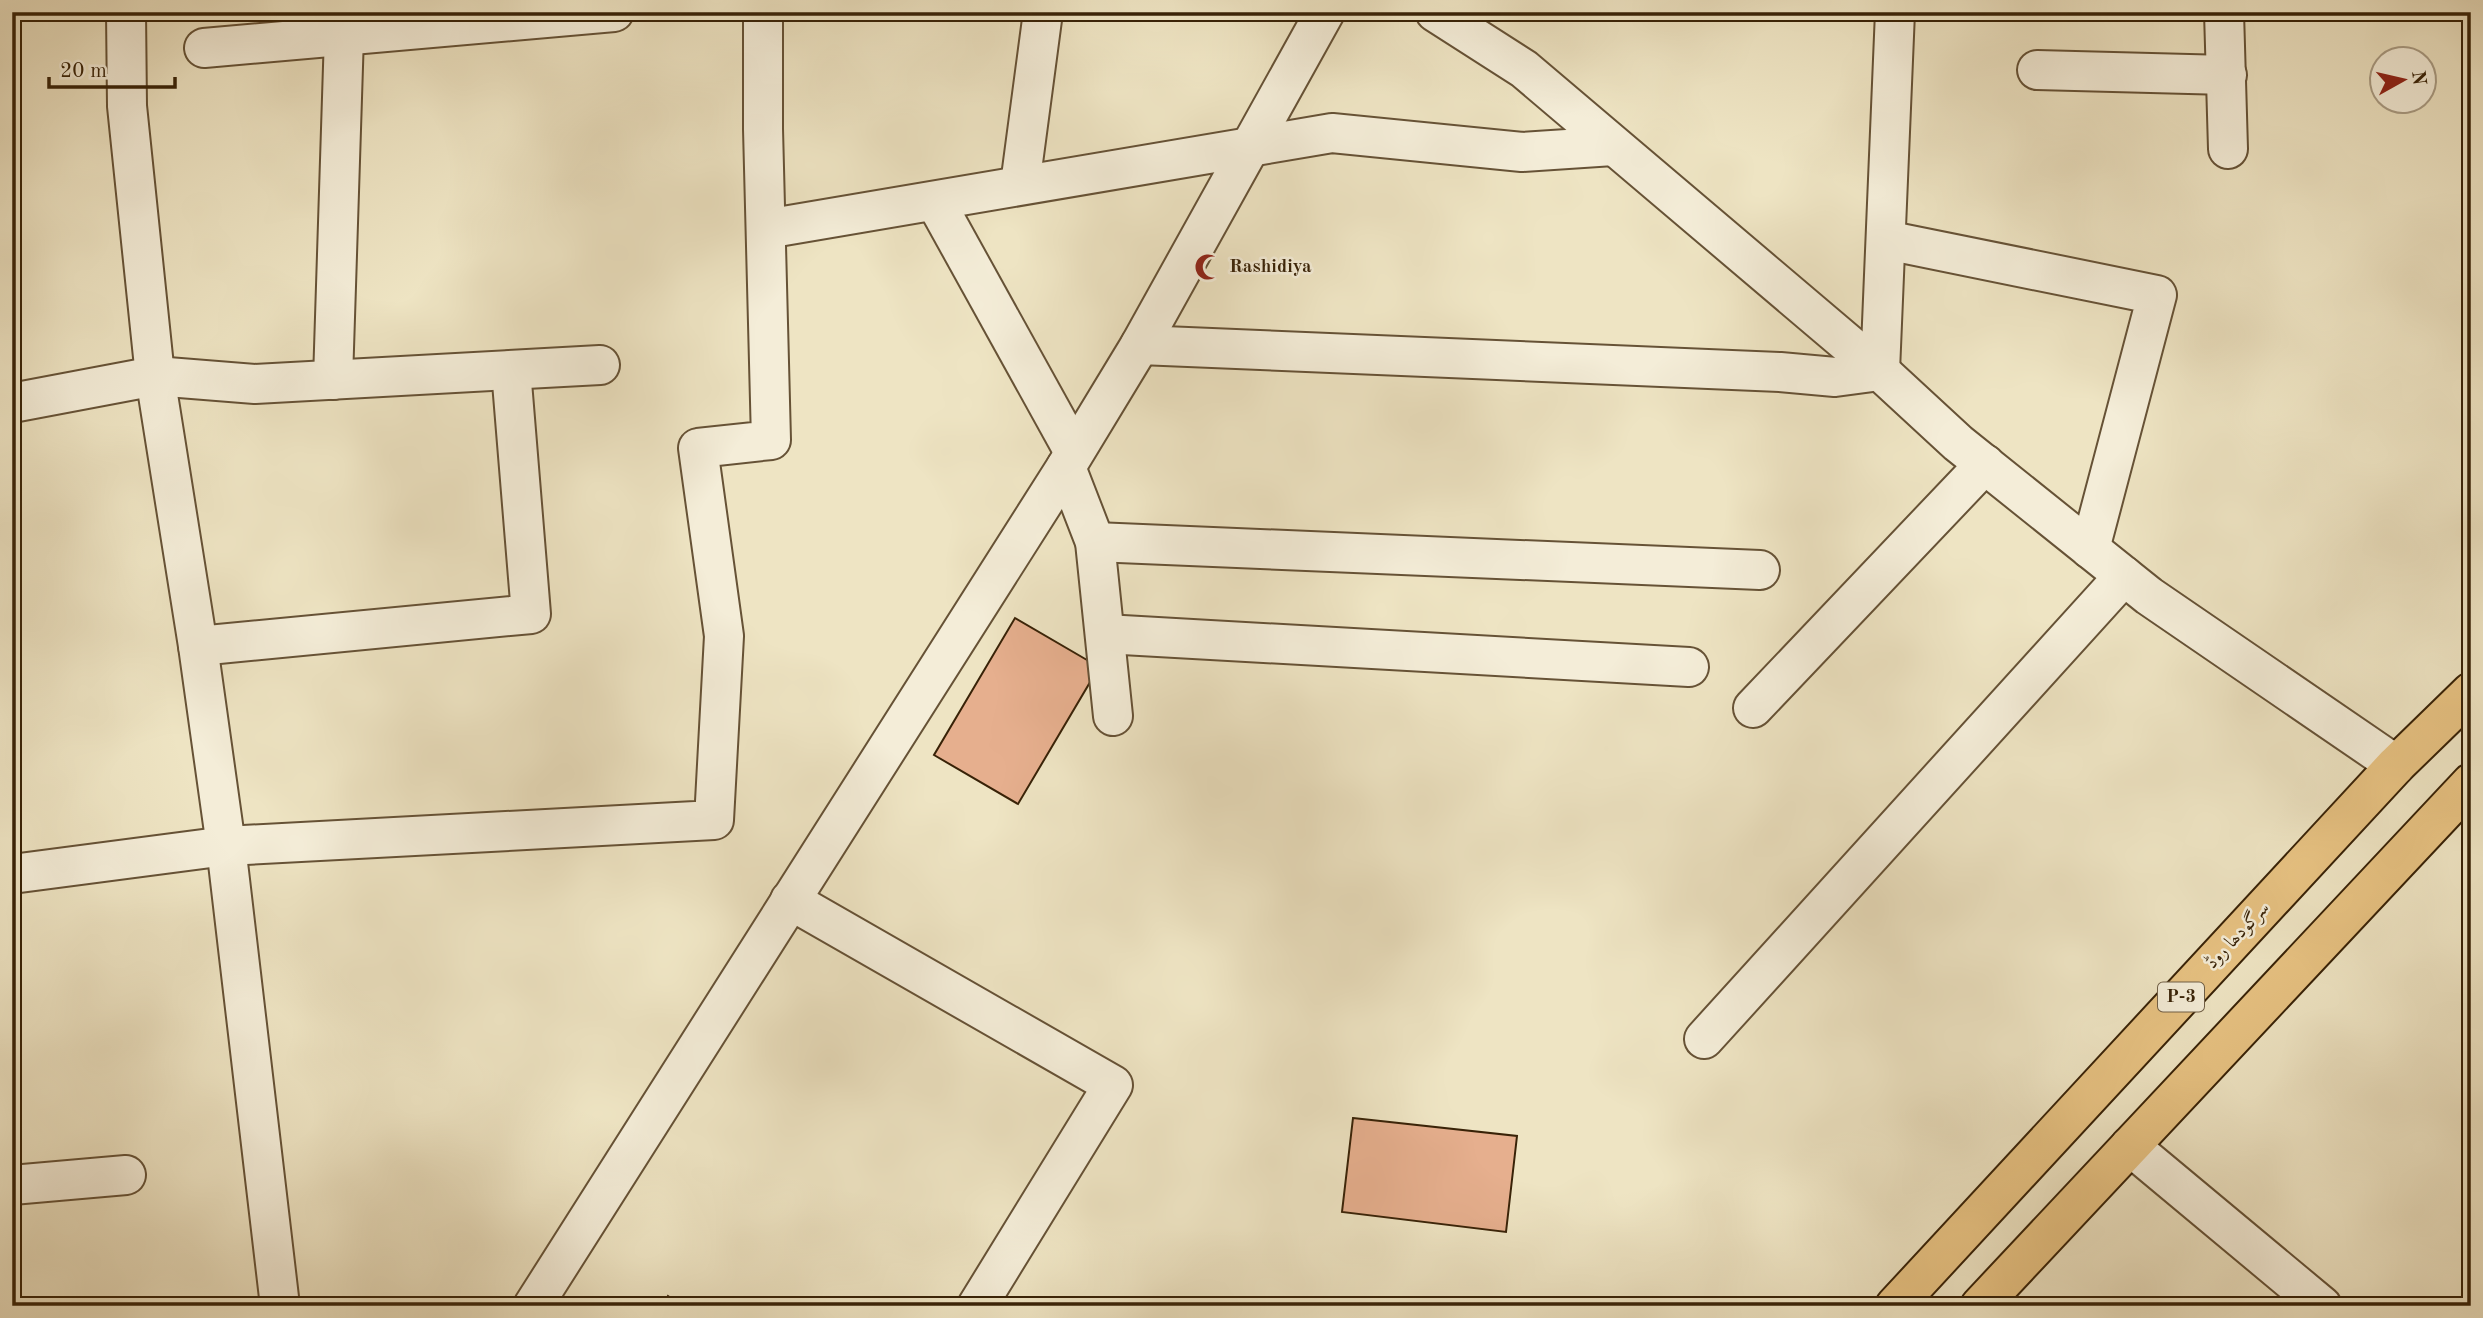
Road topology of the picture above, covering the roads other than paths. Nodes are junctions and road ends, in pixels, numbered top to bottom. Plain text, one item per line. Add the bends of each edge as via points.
1 (126, 12) edge
2 (614, 12) edge
3 (763, 12) edge
4 (1043, 12) edge
5 (1325, 12) edge
6 (1436, 12) edge
7 (1895, 12) edge
8 (2224, 12) edge
9 (344, 35) junction
10 (204, 48) dead end
11 (2037, 70) dead end
12 (2227, 75) junction
13 (1250, 146) junction
14 (1614, 146) junction
15 (2228, 149) dead end
16 (1020, 186) junction
17 (935, 201) junction
18 (766, 229) junction
19 (1886, 240) junction
20 (1140, 345) junction
21 (600, 365) dead end
22 (511, 370) junction
23 (1880, 372) junction
24 (155, 376) junction
25 (333, 380) junction
26 (12, 403) edge
27 (1070, 459) junction
28 (1984, 464) junction
29 (1095, 542) junction
30 (2090, 549) junction
31 (1760, 570) dead end
32 (2124, 576) junction
33 (1105, 634) junction
34 (198, 646) junction
35 (1689, 667) dead end
36 (2471, 692) edge
37 (1753, 708) dead end
38 (1113, 716) dead end
39 (2396, 765) junction
40 (2471, 783) edge
41 (226, 846) junction
42 (12, 874) edge
43 (790, 900) junction
44 (1704, 1039) dead end
45 (2130, 1146) junction
46 (126, 1175) dead end
47 (12, 1185) edge
48 (280, 1306) edge
49 (533, 1306) edge
50 (976, 1306) edge
51 (1895, 1306) edge
52 (1980, 1306) edge
53 (2322, 1306) edge

1 - 24 street via 127,106
2 - 9 street
3 - 18 street
4 - 16 street
5 - 13 street
6 - 14 street via 1524,69
7 - 19 street
8 - 12 street
9 - 10 street
9 - 25 street
11 - 12 street
12 - 15 street
13 - 14 street via 1332,133 1522,152
13 - 16 street
13 - 20 street
14 - 23 street
16 - 17 street
17 - 18 street
17 - 27 street
18 - 41 street via 771,440 698,448 724,636 714,820
19 - 23 street
19 - 30 street via 2157,295
20 - 23 street via 1835,377
20 - 27 street
21 - 22 street
22 - 25 street
22 - 34 street via 531,614
23 - 28 street
24 - 25 street via 255,384
24 - 26 street
24 - 34 street
27 - 29 street
27 - 43 street
28 - 30 street
28 - 37 street
29 - 31 street
29 - 33 street
30 - 32 street
32 - 39 street
32 - 44 street
33 - 35 street
33 - 38 street
34 - 41 street
36 - 39 highway, سرگودھا روڈ / P-3
39 - 51 highway, سرگودھا روڈ / P-3
40 - 45 highway
41 - 42 street
41 - 48 street
43 - 49 street
43 - 50 street via 1113,1085
45 - 52 highway
45 - 53 street
46 - 47 street

